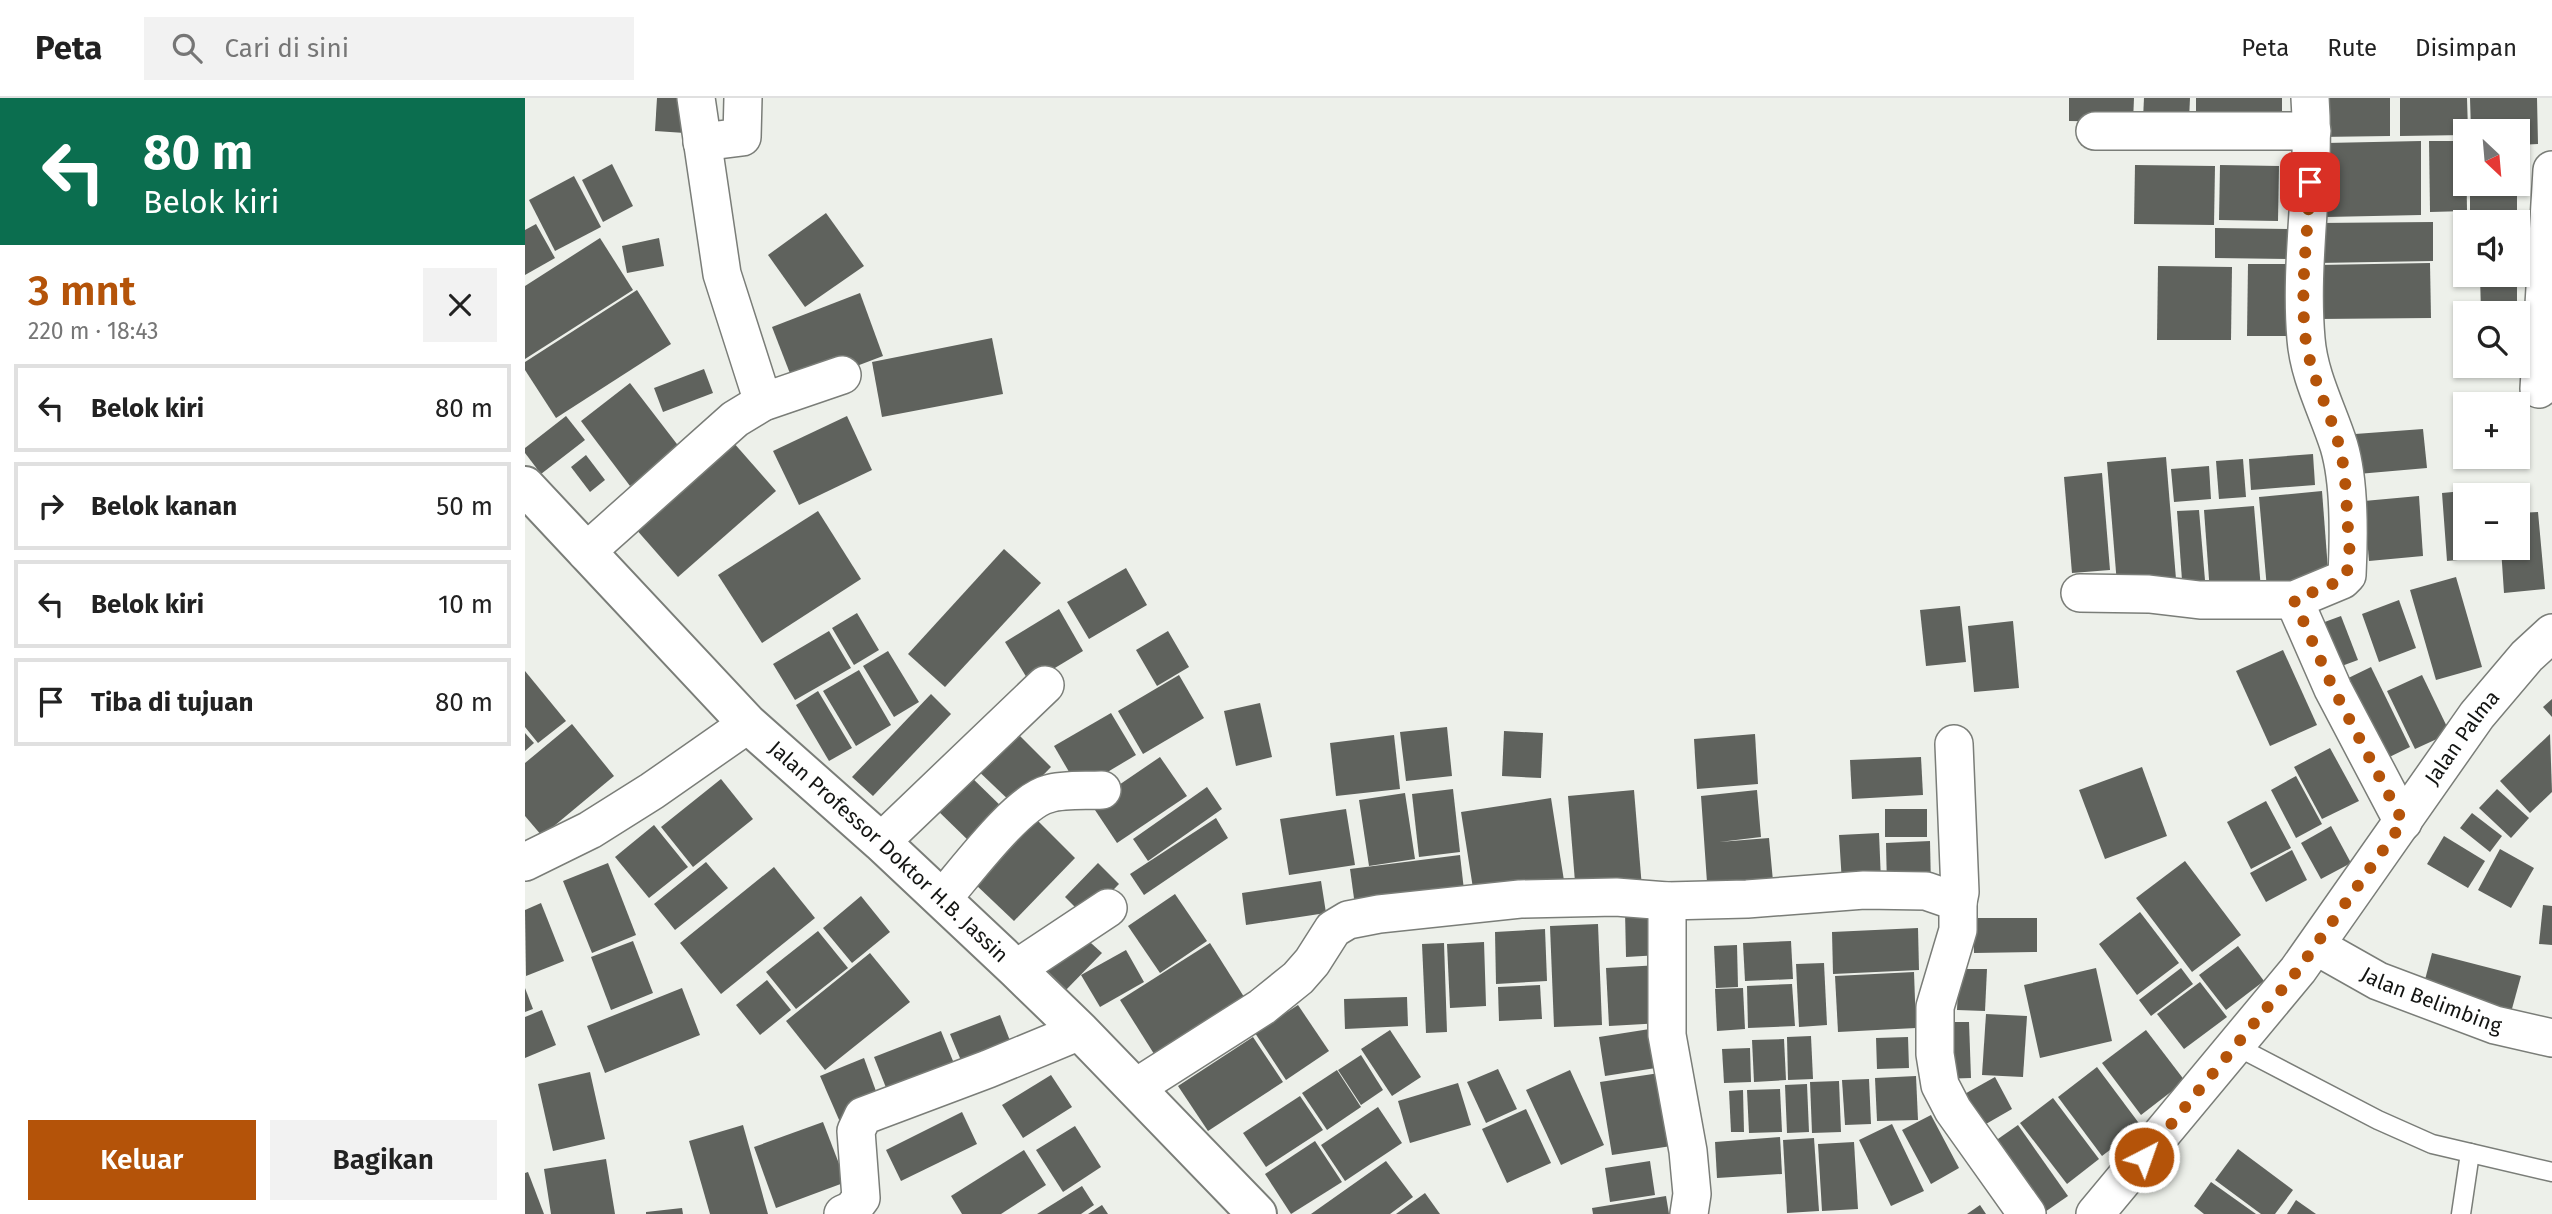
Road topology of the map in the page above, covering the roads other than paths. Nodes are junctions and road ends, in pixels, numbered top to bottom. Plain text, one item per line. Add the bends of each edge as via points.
1 (696, 98) edge
2 (743, 98) edge
3 (2311, 114) edge
4 (2095, 131) dead end
5 (702, 142) junction
6 (2552, 170) edge
7 (842, 375) dead end
8 (2539, 389) dead end
9 (763, 402) junction
10 (525, 486) edge
11 (586, 552) junction
12 (2081, 593) dead end
13 (2294, 600) junction
14 (2552, 633) edge
15 (1045, 685) dead end
16 (748, 724) junction
17 (1954, 744) dead end
18 (1102, 790) dead end
19 (2403, 822) junction
20 (881, 842) junction
21 (525, 862) edge
22 (942, 900) junction
23 (1667, 901) junction
24 (1958, 902) junction
25 (1108, 908) dead end
26 (2316, 946) junction
27 (1016, 969) junction
28 (1080, 1031) junction
29 (2552, 1038) edge
30 (2236, 1046) junction
31 (1135, 1088) junction
32 (2470, 1153) junction
33 (2552, 1172) edge
34 (843, 1214) edge
35 (1257, 1214) edge
36 (1689, 1214) edge
37 (2027, 1214) edge
38 (2095, 1214) edge
39 (2461, 1214) edge

1 - 5 street
2 - 5 street via 742,137
3 - 4 street
3 - 13 street via 2306,341 2340,449 2348,557 2347,575 2342,580
5 - 9 street via 722,274
6 - 8 street
7 - 9 street
9 - 11 street via 734,419
10 - 11 highway, Jalan Professor Doktor H.B. Jassin
11 - 16 highway, Jalan Professor Doktor H.B. Jassin
12 - 13 street
13 - 19 street via 2333,688
14 - 19 street, Jalan Palma via 2477,715
15 - 20 street
16 - 20 highway, Jalan Professor Doktor H.B. Jassin
16 - 21 street via 590,830
17 - 24 street
18 - 22 street via 1037,798 1018,813
19 - 26 street, Jalan Palma
20 - 22 highway, Jalan Professor Doktor H.B. Jassin
22 - 27 highway, Jalan Professor Doktor H.B. Jassin
23 - 24 street via 1864,890 1926,891
23 - 31 street via 1520,899 1347,920 1333,929 1298,978 1262,1007
23 - 36 street via 1667,1035 1688,1151
24 - 37 street via 1958,930 1935,1007 1940,1085
25 - 27 street
26 - 29 street, Jalan Belimbing via 2378,981 2495,1026
26 - 30 street, Jalan Palma
27 - 28 highway, Jalan Professor Doktor H.B. Jassin
28 - 31 highway, Jalan Professor Doktor H.B. Jassin
28 - 34 street via 863,1116 856,1130 861,1198
30 - 32 lane via 2389,1125 2432,1144
30 - 38 street, Jalan Palma
31 - 35 highway, Jalan Professor Doktor H.B. Jassin
32 - 33 lane
32 - 39 lane

